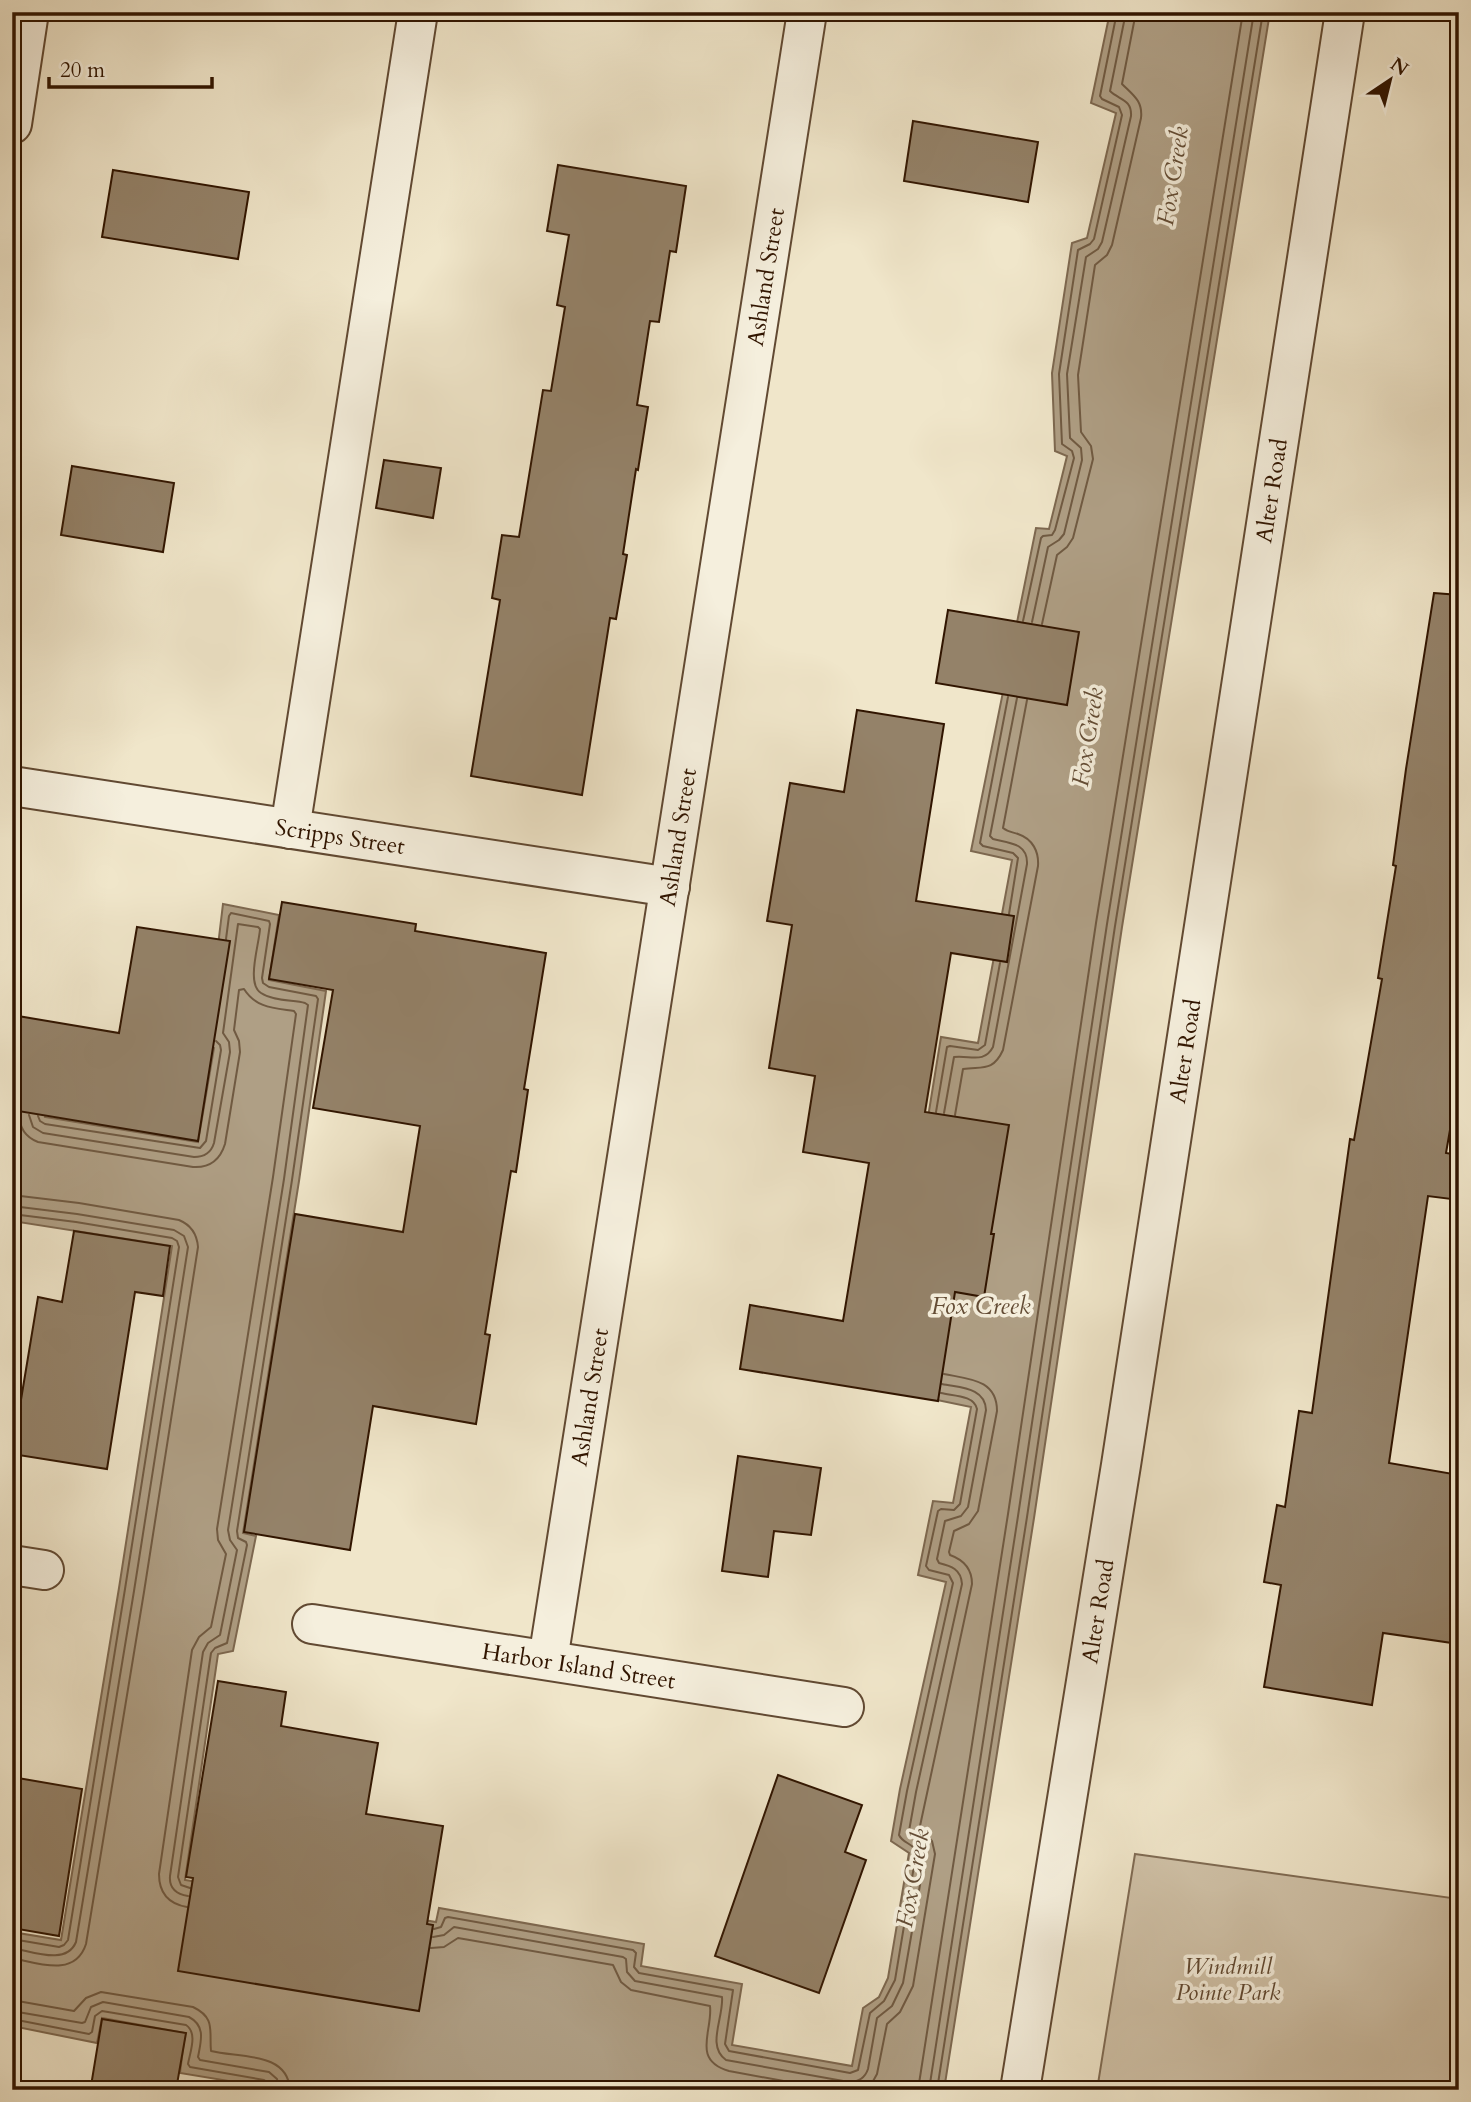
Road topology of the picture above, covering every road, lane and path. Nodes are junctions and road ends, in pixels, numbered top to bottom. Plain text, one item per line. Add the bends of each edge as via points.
1 (29, 12) edge
2 (418, 12) edge
3 (807, 12) edge
4 (1345, 12) edge
5 (12, 124) edge
6 (12, 786) edge
7 (290, 829) junction
8 (670, 887) junction
9 (312, 1624) dead end
10 (548, 1660) junction
11 (844, 1707) dead end
12 (1020, 2090) edge

1 - 5 street
2 - 7 street
3 - 8 street, Ashland Street
4 - 12 street, Alter Road
6 - 7 street, Scripps Street
7 - 8 street, Scripps Street
8 - 10 street, Ashland Street
9 - 10 street, Harbor Island Street
10 - 11 street, Harbor Island Street

